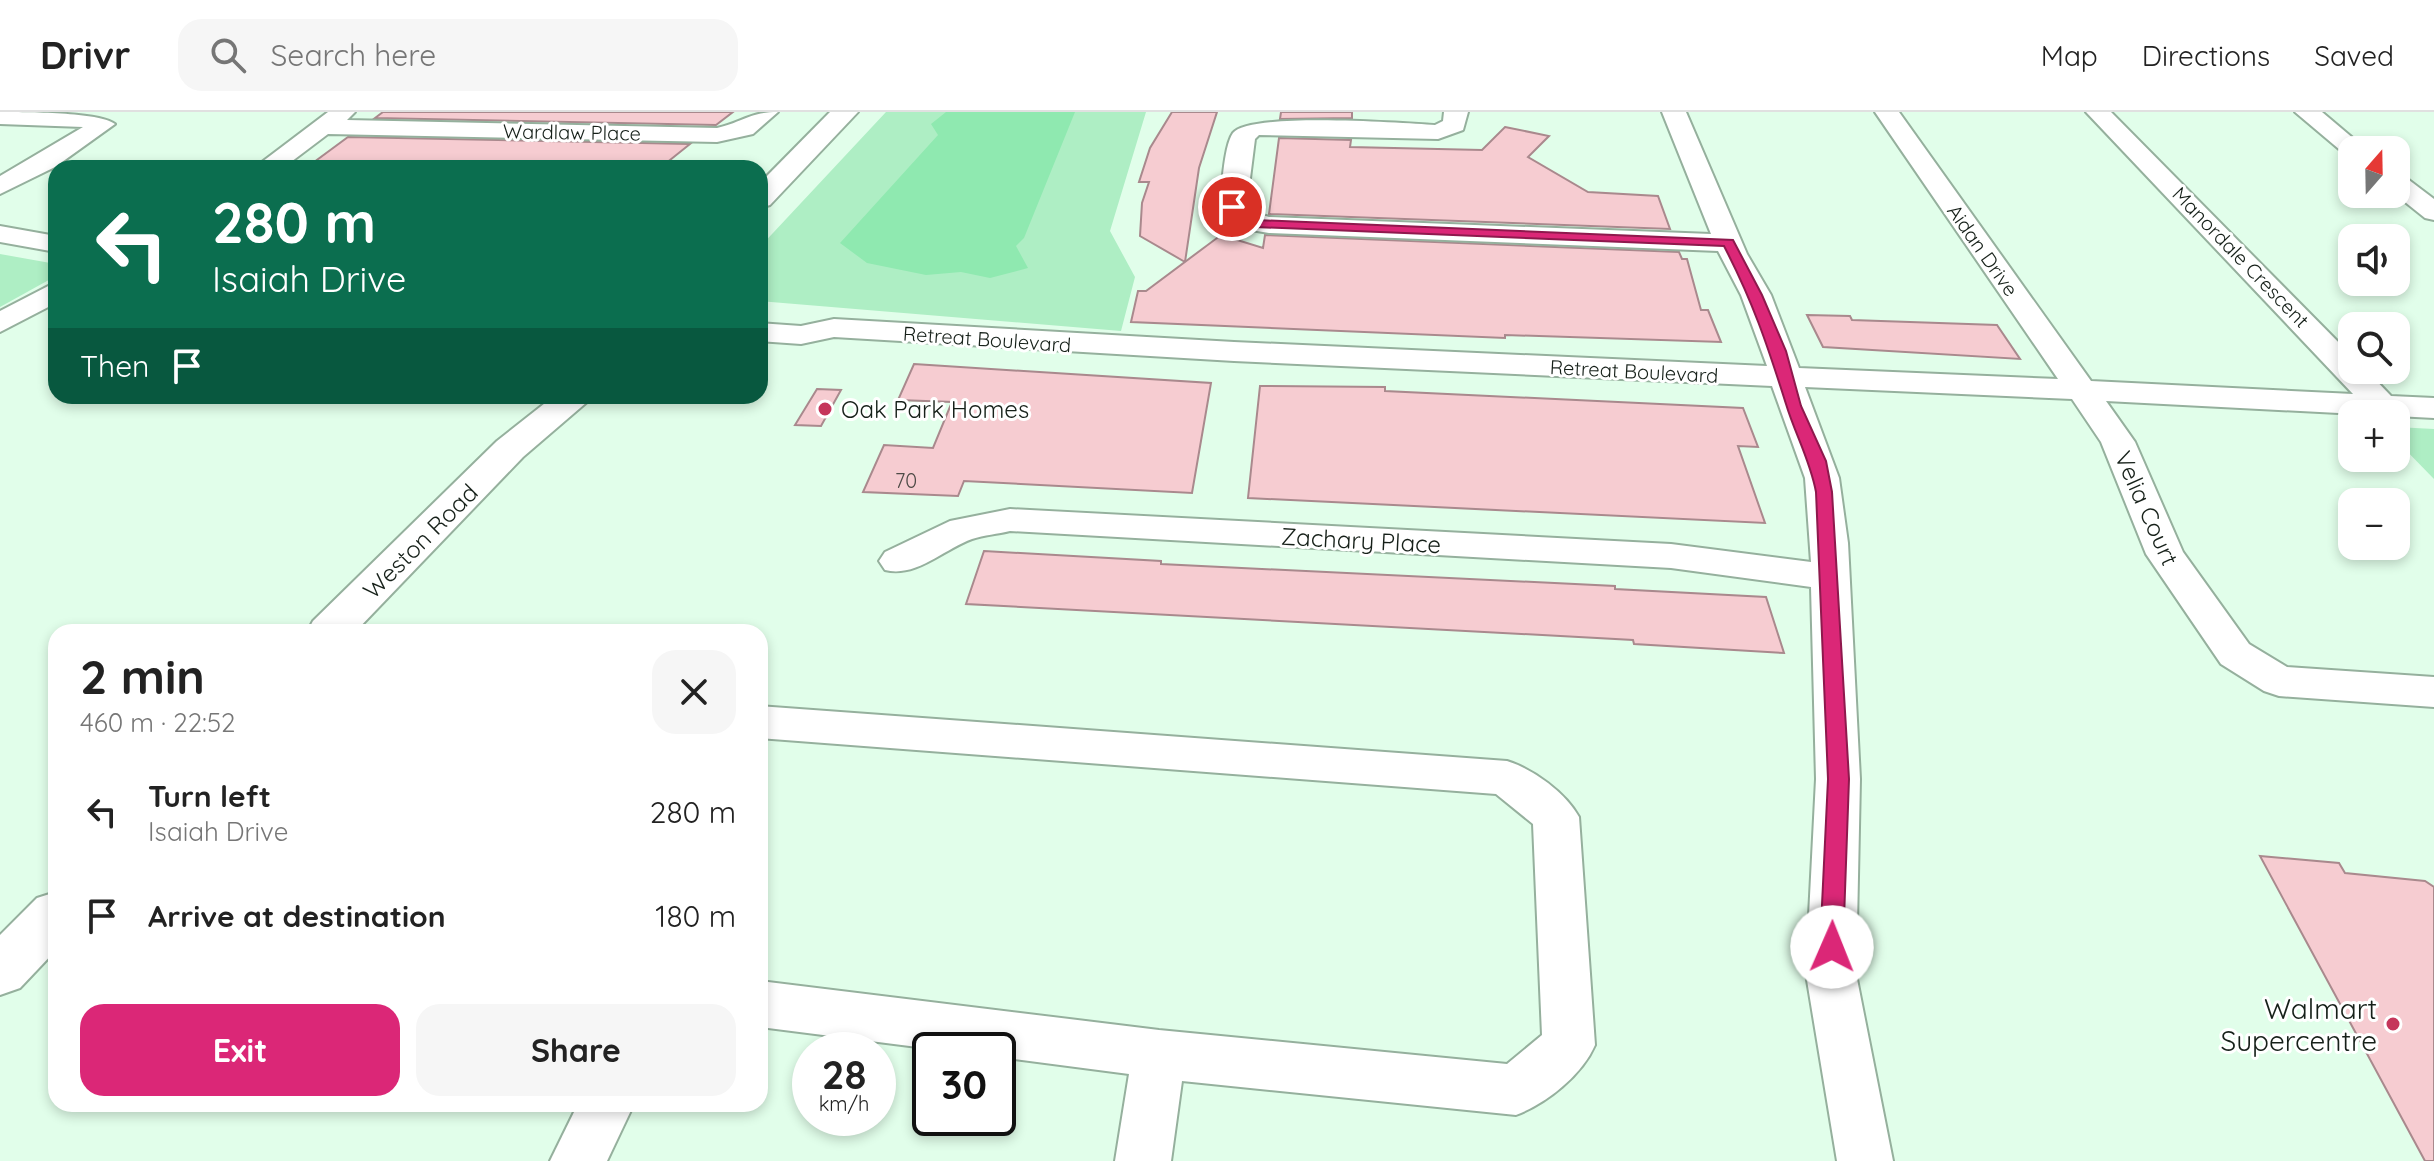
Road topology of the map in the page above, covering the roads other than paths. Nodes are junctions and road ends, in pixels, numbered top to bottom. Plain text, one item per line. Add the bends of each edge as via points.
1 (766, 112) edge
2 (845, 112) edge
3 (1456, 112) edge
4 (1674, 112) edge
5 (1887, 112) edge
6 (2098, 112) edge
7 (2307, 112) edge
8 (0, 117) edge
9 (333, 119) edge
10 (2338, 137) edge
11 (49, 160) edge
12 (278, 160) edge
13 (48, 161) edge
14 (0, 186) edge
15 (768, 191) edge
16 (2410, 193) edge
17 (2434, 212) edge
18 (0, 234) edge
19 (48, 243) edge
20 (1728, 243) junction
21 (48, 296) edge
22 (768, 315) edge
23 (0, 323) edge
24 (834, 328) junction
25 (768, 333) edge
26 (1785, 377) junction
27 (2080, 388) junction
28 (2377, 400) edge
29 (2338, 403) edge
30 (541, 404) edge
31 (566, 404) edge
32 (2410, 407) edge
33 (2434, 408) edge
34 (510, 449) junction
35 (898, 561) dead end
36 (1831, 577) junction
37 (337, 624) edge
38 (2434, 692) edge
39 (768, 723) edge
40 (48, 922) edge
41 (0, 971) edge
42 (768, 1005) edge
43 (1159, 1054) junction
44 (603, 1112) edge
45 (578, 1161) edge
46 (1143, 1161) edge
47 (1865, 1161) edge

1 - 9 street, Wardlaw Place via 745,129 717,135
2 - 15 main road
3 - 20 street via 1455,125 1438,132 1252,129 1243,136 1232,213 1243,221 1269,225
4 - 20 street
5 - 27 street, Aidan Drive
6 - 28 street, Manordale Crescent
7 - 10 street
8 - 11 street via 103,124
9 - 12 street
13 - 14 street
16 - 17 street
18 - 19 street
20 - 26 street via 1756,295
21 - 23 street
22 - 24 street, Retreat Boulevard via 813,318
24 - 25 street, Retreat Boulevard via 801,335
24 - 26 street, Retreat Boulevard via 1105,347
26 - 27 street, Retreat Boulevard
26 - 36 street via 1822,478
27 - 29 street, Retreat Boulevard
27 - 38 street, Velia Court via 2125,453 2176,574 2235,654 2279,681
30 - 34 main road, Weston Road
31 - 34 main road, Weston Road
32 - 33 street, Retreat Boulevard
34 - 37 main road, Weston Road
35 - 36 street, Zachary Place via 963,529 1010,520 1671,556
36 - 47 street via 1838,779 1831,974
39 - 43 street via 1507,778 1556,817 1569,1045 1516,1090
40 - 41 main road
42 - 43 street
43 - 46 street
44 - 45 street

